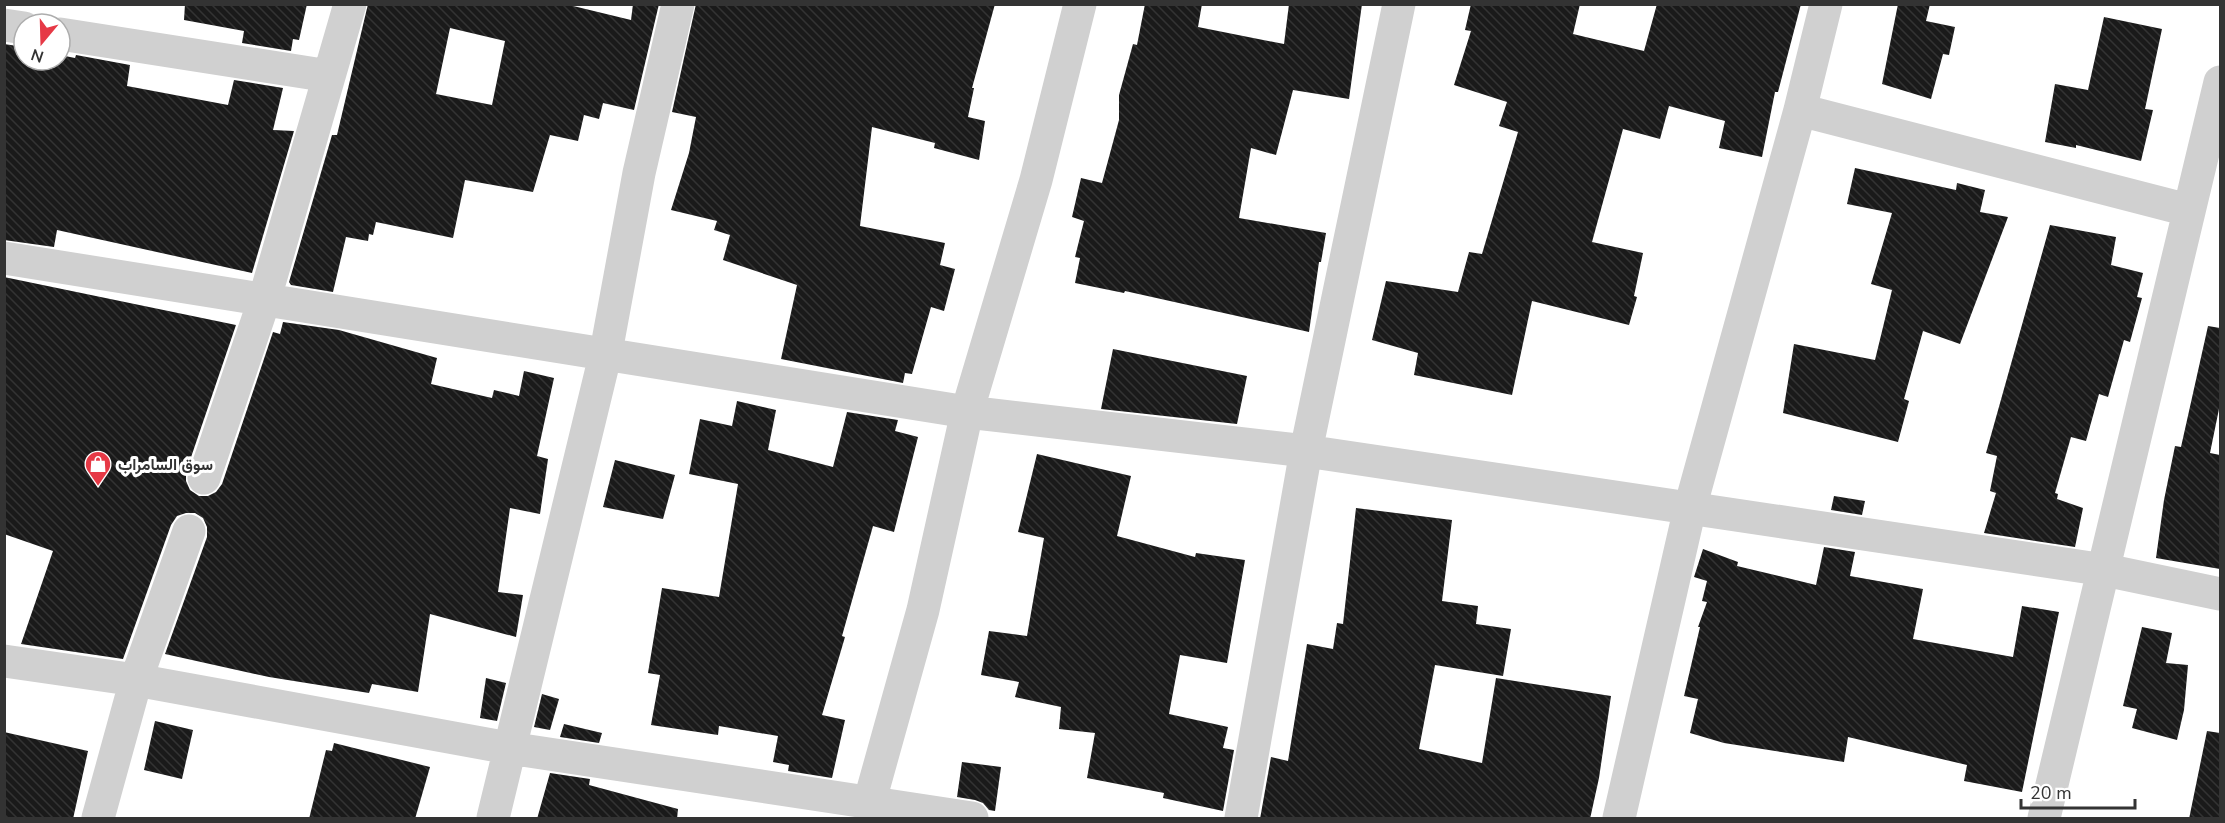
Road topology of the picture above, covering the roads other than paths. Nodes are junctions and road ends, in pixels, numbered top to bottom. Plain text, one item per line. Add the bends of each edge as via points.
1 (350, 4) edge
2 (678, 4) edge
3 (1080, 4) edge
4 (1399, 4) edge
5 (1826, 4) edge
6 (72, 36) edge
7 (329, 76) junction
8 (2220, 82) edge
9 (1800, 110) junction
10 (2188, 210) junction
11 (4, 258) edge
12 (264, 301) junction
13 (606, 352) junction
14 (967, 412) junction
15 (1306, 451) junction
16 (204, 478) dead end
17 (1690, 508) junction
18 (189, 531) dead end
19 (2105, 570) junction
20 (2220, 594) edge
21 (4, 661) edge
22 (136, 680) junction
23 (509, 748) junction
24 (866, 810) edge
25 (98, 819) edge
26 (493, 819) edge
27 (972, 819) edge
28 (1241, 819) edge
29 (1619, 819) edge
30 (2044, 819) edge

1 - 7 street
2 - 13 street via 639,172
3 - 14 street via 1036,180
4 - 15 street
5 - 9 street
6 - 7 street
7 - 12 street
8 - 10 street
9 - 10 street
9 - 17 street
10 - 19 street
11 - 12 street
12 - 13 street
12 - 16 street
13 - 14 street
13 - 23 street
14 - 15 street
14 - 24 street via 923,610
15 - 17 street
15 - 28 street
17 - 19 street
17 - 29 street
18 - 22 street
19 - 20 street
19 - 30 street
21 - 22 street
22 - 23 street
22 - 25 street
23 - 24 street
23 - 26 street
24 - 27 street

